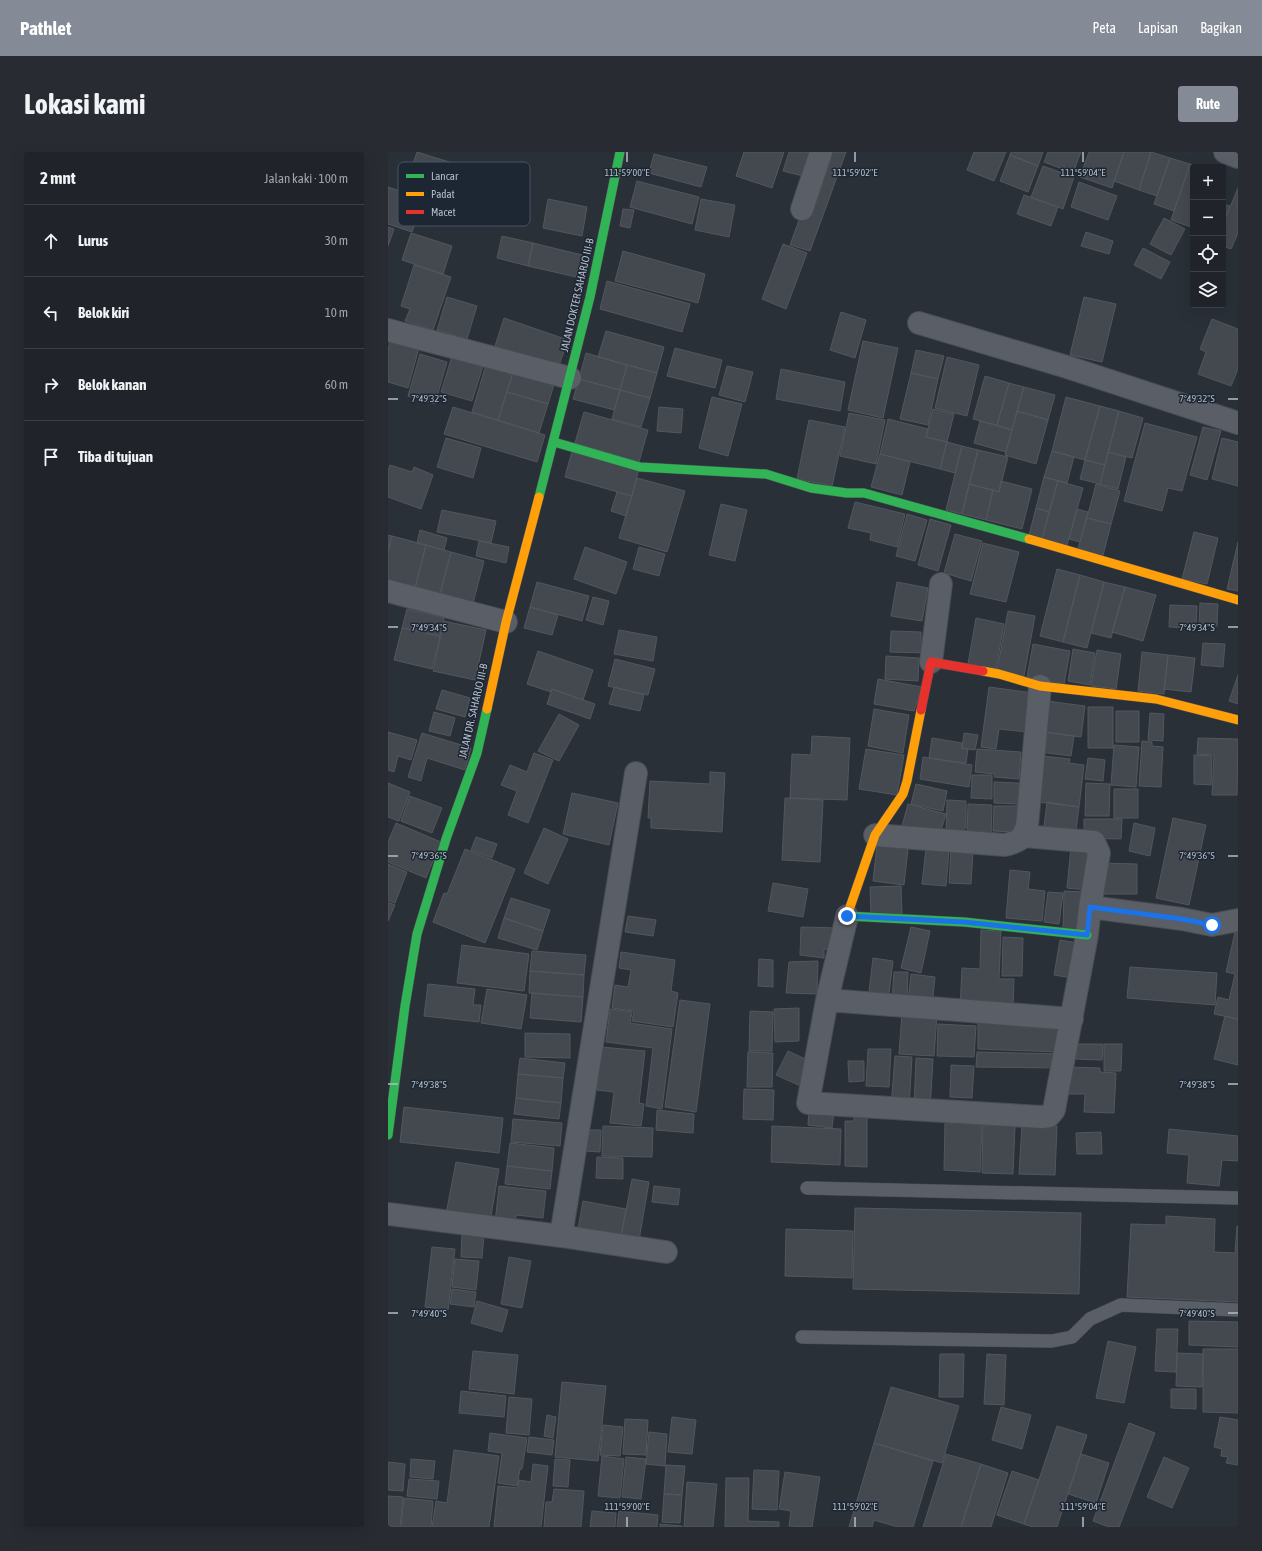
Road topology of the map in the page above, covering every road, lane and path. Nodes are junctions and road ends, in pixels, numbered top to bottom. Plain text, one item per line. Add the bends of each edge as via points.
1 (620, 152) edge
2 (821, 152) edge
3 (1225, 152) edge
4 (1238, 157) edge
5 (802, 209) dead end
6 (919, 322) dead end
7 (388, 330) edge
8 (570, 378) junction
9 (1238, 423) edge
10 (554, 442) junction
11 (941, 584) dead end
12 (388, 591) edge
13 (1238, 600) edge
14 (506, 622) junction
15 (931, 662) junction
16 (1040, 686) junction
17 (1238, 720) edge
18 (636, 773) dead end
19 (875, 835) junction
20 (1024, 836) junction
21 (1090, 907) junction
22 (847, 916) junction
23 (1238, 920) edge
24 (1087, 935) junction
25 (827, 1000) junction
26 (1072, 1019) junction
27 (391, 1090) edge
28 (388, 1135) edge
29 (807, 1188) dead end
30 (1238, 1198) edge
31 (388, 1214) edge
32 (561, 1236) junction
33 (666, 1252) dead end
34 (1238, 1310) edge
35 (802, 1337) dead end

1 - 8 street, JALAN DOKTER SAHARJO III-B via 590,297
2 - 5 street
3 - 4 street
6 - 9 street
7 - 8 street
8 - 10 street, JALAN DOKTER SAHARJO III-B
10 - 13 street via 640,467 766,474 811,488 864,493
10 - 14 street, JALAN DR. SAHARJO III-B
11 - 15 street
12 - 14 street
14 - 27 street, JALAN DR. SAHARJO III-B via 477,753 416,934
15 - 16 street via 999,674
15 - 19 street via 907,781 902,794
16 - 17 street via 1156,699
16 - 20 street
18 - 32 street
19 - 20 street via 1005,845 1017,842
19 - 22 street
20 - 21 street via 1094,842 1099,854
21 - 23 street via 1212,925
21 - 24 street
22 - 24 street via 964,922
22 - 25 street
24 - 26 street
25 - 26 street
25 - 26 street via 808,1103 1049,1116 1054,1110
27 - 28 street, JALAN DR. SAHARJO III-B
29 - 30 lane
31 - 32 street
32 - 33 street
34 - 35 lane via 1121,1305 1090,1319 1072,1337 1052,1341

